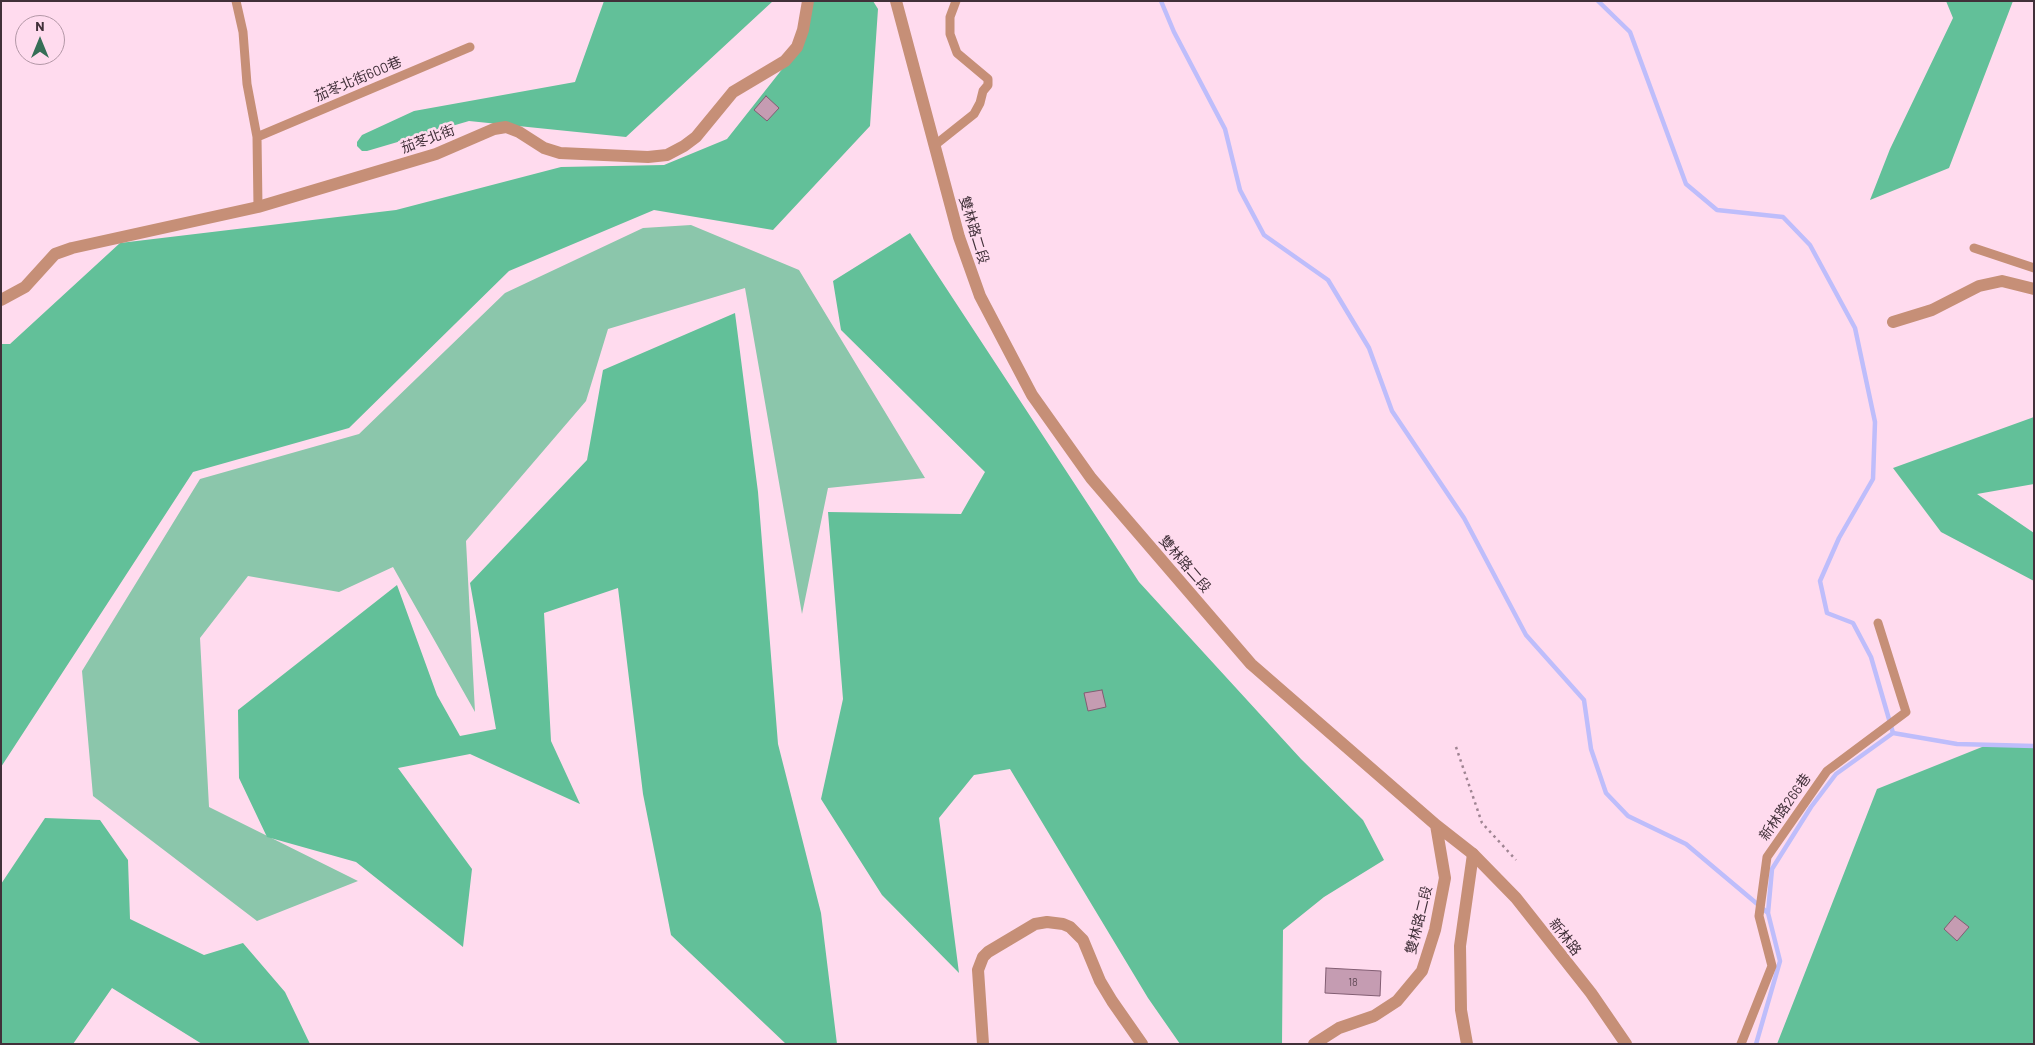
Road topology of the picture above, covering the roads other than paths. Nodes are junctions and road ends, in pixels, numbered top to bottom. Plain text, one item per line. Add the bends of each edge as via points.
1 (236, 1) edge
2 (808, 1) edge
3 (896, 1) edge
4 (956, 1) edge
5 (470, 47) dead end
6 (257, 136) junction
7 (935, 145) junction
8 (258, 207) junction
9 (1974, 248) dead end
10 (2034, 268) edge
11 (2034, 288) edge
12 (1, 300) edge
13 (1893, 322) dead end
14 (1878, 623) dead end
15 (1436, 825) junction
16 (1474, 854) junction
17 (983, 1044) edge
18 (1142, 1044) edge
19 (1314, 1044) edge
20 (1467, 1044) edge
21 (1626, 1044) edge
22 (1741, 1044) edge

1 - 6 lane via 244,32 247,84
2 - 8 street, 茄苳北街 via 797,47 785,61 733,92 696,137 667,155 560,153 544,148 519,132 494,129 436,154
3 - 7 street, 雙林路二段
4 - 7 lane via 950,17 950,34 957,53 988,79 988,85 974,114
5 - 6 lane, 茄苳北街600巷
6 - 8 lane
7 - 15 street, 雙林路二段 via 959,237 980,296 1032,395 1091,478 1251,664
8 - 12 street, 茄苳北街 via 55,254 24,287
9 - 10 lane
11 - 13 street via 2002,281 1979,286 1932,310
14 - 22 lane, 新林路266巷 via 1906,712 1827,770 1766,857 1759,916 1772,966
15 - 16 street, 新林路
15 - 19 street, 雙林路二段 via 1445,878 1435,930 1422,971 1398,1002 1374,1016 1339,1028
16 - 20 street via 1460,946 1461,1010
16 - 21 street, 新林路 via 1516,898 1591,993
17 - 18 street via 978,970 983,957 1035,924 1047,922 1070,927 1083,940 1112,1002

